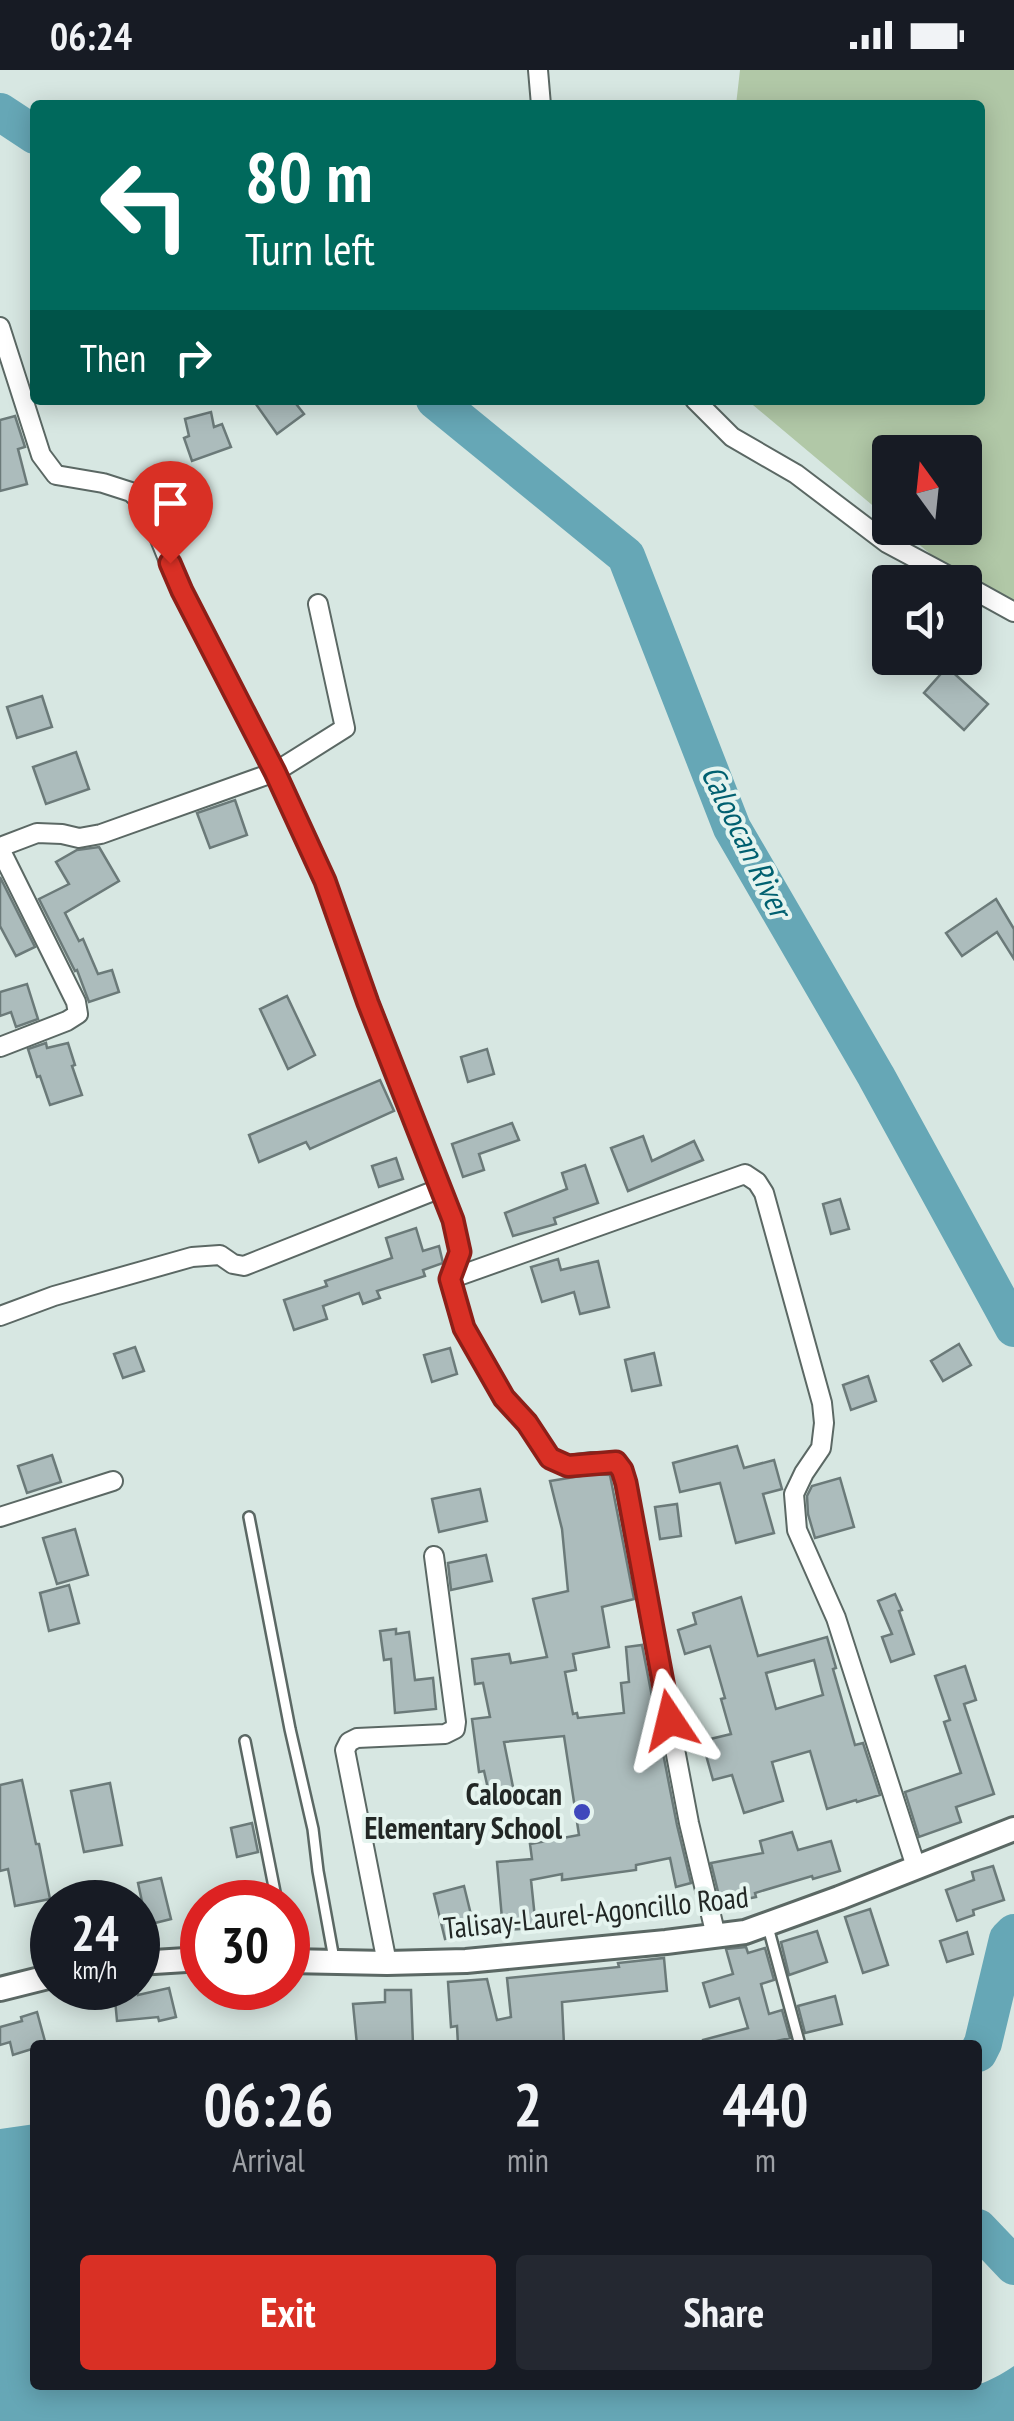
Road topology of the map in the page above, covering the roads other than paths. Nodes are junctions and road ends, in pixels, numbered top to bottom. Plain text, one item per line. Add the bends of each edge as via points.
1 (538, 70) edge
2 (541, 100) edge
3 (0, 328) edge
4 (700, 405) edge
5 (927, 565) edge
6 (982, 595) edge
7 (318, 604) dead end
8 (1014, 612) edge
9 (275, 772) junction
10 (0, 848) edge
11 (0, 1046) edge
12 (441, 1188) junction
13 (450, 1279) junction
14 (0, 1316) edge
15 (113, 1481) dead end
16 (249, 1516) dead end
17 (0, 1517) edge
18 (434, 1556) dead end
19 (244, 1741) dead end
20 (1014, 1829) edge
21 (916, 1867) junction
22 (272, 1880) edge
23 (767, 1924) junction
24 (716, 1936) junction
25 (310, 1960) edge
26 (334, 1962) junction
27 (387, 1963) junction
28 (30, 1982) edge
29 (0, 1989) edge
30 (799, 2040) edge

1 - 2 street
3 - 9 street via 42,455 56,476 103,482 131,492 147,507 182,591
4 - 5 street via 732,437
6 - 8 street
7 - 9 street via 344,728
9 - 10 street via 101,834 36,833
9 - 12 street via 325,881
10 - 11 street via 78,1014
12 - 13 street via 460,1252
12 - 14 street via 244,1266 220,1255 192,1257
13 - 21 street via 745,1174 758,1182 822,1403 821,1448 794,1494 798,1530 836,1618
13 - 24 street via 464,1328 494,1382 550,1458 568,1466 616,1462 622,1470
15 - 17 street
16 - 26 lane
18 - 27 street via 455,1729 358,1738 344,1750
19 - 22 lane
20 - 21 main road, Talisay-Laurel-Agoncillo Road
21 - 23 main road, Talisay-Laurel-Agoncillo Road
23 - 24 main road, Talisay-Laurel-Agoncillo Road
23 - 30 lane
24 - 27 main road, Talisay-Laurel-Agoncillo Road
25 - 26 main road, Talisay-Laurel-Agoncillo Road
26 - 27 main road, Talisay-Laurel-Agoncillo Road
28 - 29 main road

